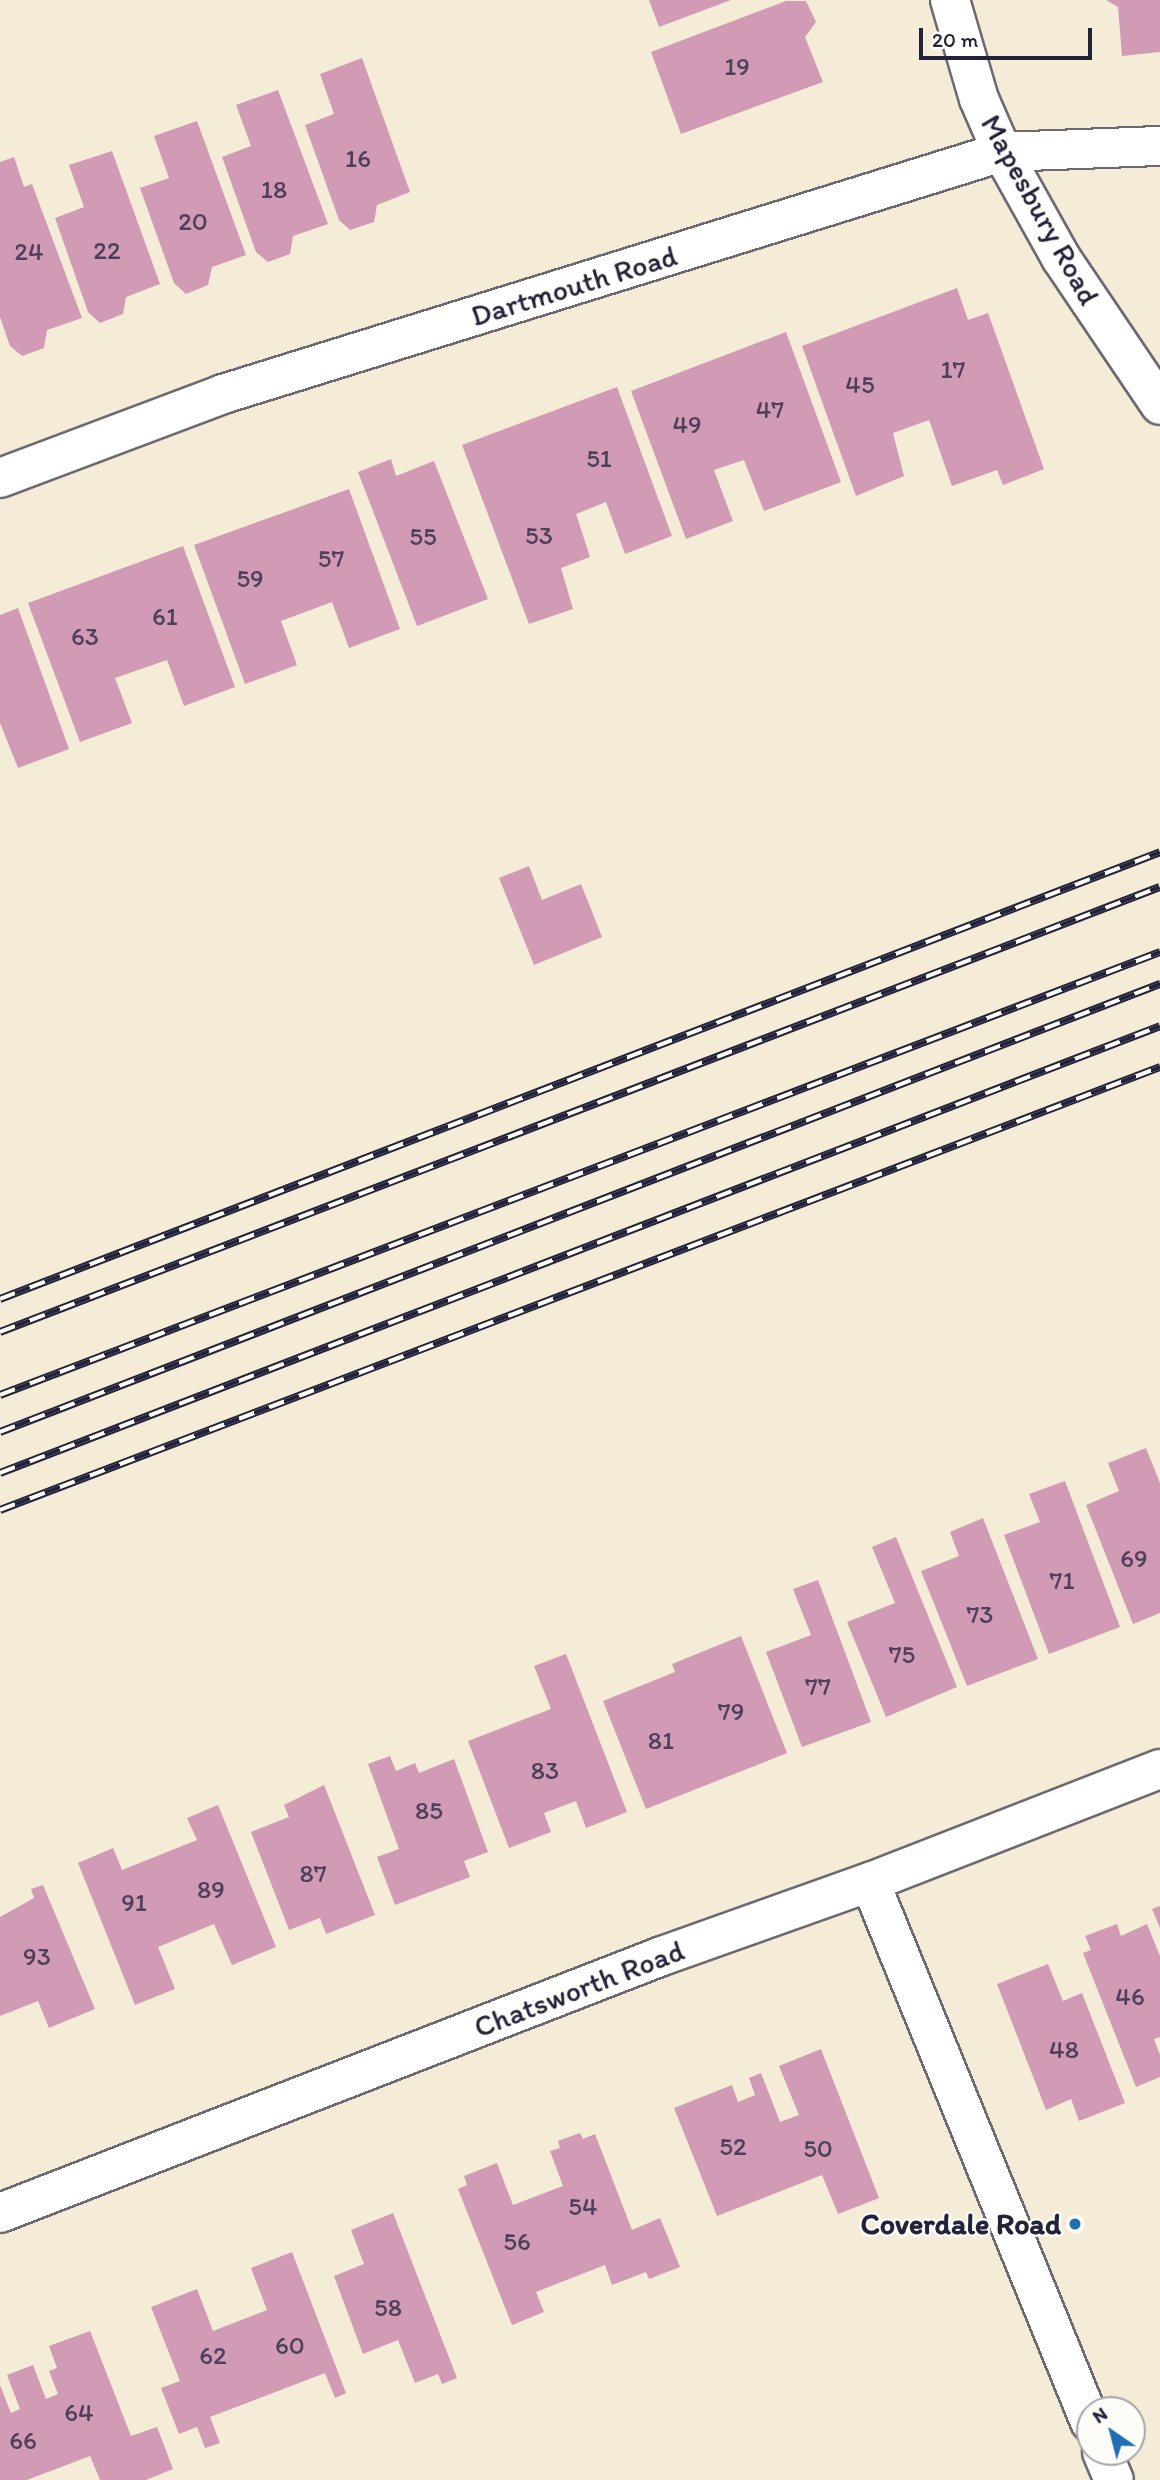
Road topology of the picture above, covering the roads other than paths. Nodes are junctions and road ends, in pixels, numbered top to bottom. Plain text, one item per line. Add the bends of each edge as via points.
1 (950, 0) edge
2 (1160, 146) edge
3 (1002, 152) junction
4 (1160, 405) edge
5 (0, 478) edge
6 (1160, 1769) edge
7 (870, 1882) junction
8 (0, 2213) edge
9 (1079, 2396) edge

1 - 3 street, Mapesbury Road via 979,99
2 - 3 street, Dartmouth Road
3 - 4 street, Mapesbury Road via 1061,258
3 - 5 street, Dartmouth Road via 223,394
6 - 7 street, Chatsworth Road
7 - 8 street, Chatsworth Road via 662,1956
7 - 9 street

